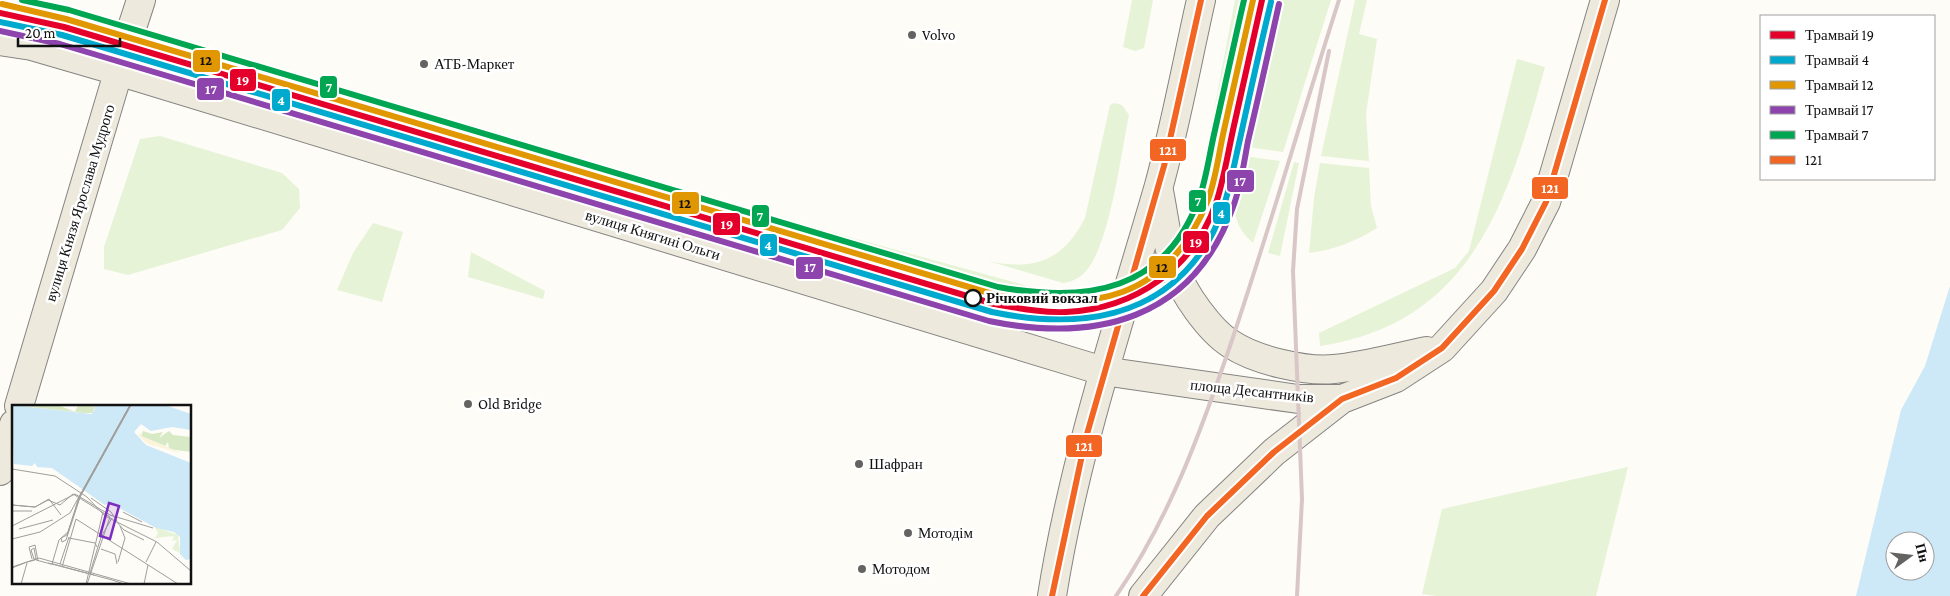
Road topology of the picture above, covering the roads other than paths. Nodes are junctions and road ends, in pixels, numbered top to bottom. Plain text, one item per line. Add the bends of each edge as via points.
1 (141, 0) edge
2 (1201, 0) edge
3 (1605, 0) edge
4 (0, 41) edge
5 (118, 71) junction
6 (1158, 187) junction
7 (1442, 348) junction
8 (1104, 371) junction
9 (1342, 399) junction
10 (19, 405) edge
11 (12, 431) edge
12 (0, 471) edge
13 (1052, 596) edge
14 (1144, 596) edge

1 - 5 main road, вулиця Князя Ярослава Мудрого
2 - 6 main road
3 - 7 main road, площа Десантників via 1546,202 1522,250 1494,291
4 - 5 main road, вулиця Княгині Ольги via 32,46
5 - 8 main road, вулиця Княгині Ольги
5 - 10 main road, вулиця Князя Ярослава Мудрого
6 - 7 main road via 1175,270 1199,312 1230,344 1297,367 1333,369
6 - 8 main road
7 - 9 main road, площа Десантників via 1396,378
8 - 9 main road, площа Десантників via 1298,399
8 - 13 main road via 1060,544
9 - 14 main road via 1274,452 1206,516
11 - 12 main road

